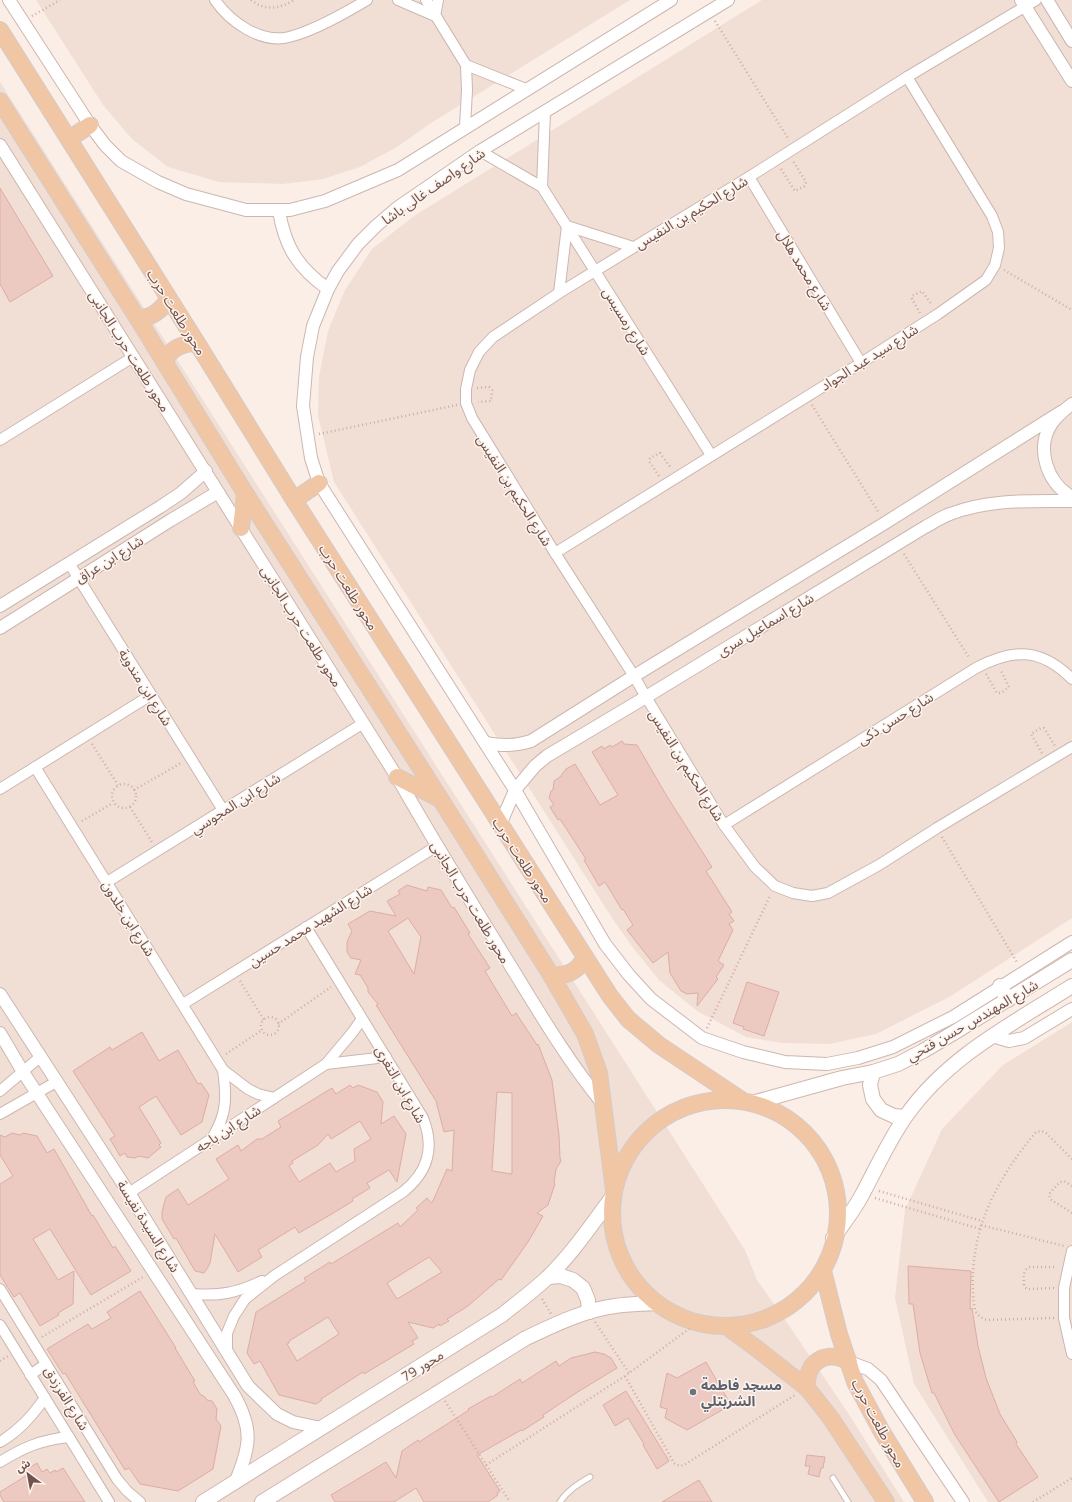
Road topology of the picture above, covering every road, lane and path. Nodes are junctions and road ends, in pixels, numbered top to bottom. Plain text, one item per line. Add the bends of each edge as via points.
1 (9, 0) edge
2 (60, 0) edge
3 (215, 0) edge
4 (251, 0) edge
5 (294, 0) edge
6 (367, 0) edge
7 (398, 0) edge
8 (426, 0) edge
9 (438, 0) edge
10 (670, 0) edge
11 (728, 0) edge
12 (1036, 0) edge
13 (1047, 0) edge
14 (1023, 3) edge
15 (709, 12) junction
16 (436, 16) junction
17 (23, 21) junction
18 (0, 30) edge
19 (1072, 41) edge
20 (466, 65) junction
21 (907, 77) junction
22 (1072, 81) edge
23 (526, 89) junction
24 (1, 103) edge
25 (545, 112) junction
26 (90, 125) junction
27 (465, 128) junction
28 (69, 139) junction
29 (0, 145) edge
30 (791, 151) junction
31 (480, 152) junction
32 (775, 160) junction
33 (749, 177) junction
34 (542, 187) junction
35 (279, 211) junction
36 (567, 226) junction
37 (633, 248) junction
38 (995, 265) junction
39 (595, 272) junction
40 (328, 289) junction
41 (559, 293) junction
42 (169, 299) junction
43 (1072, 310) edge
44 (938, 314) junction
45 (138, 319) junction
46 (926, 321) junction
47 (196, 343) junction
48 (133, 356) junction
49 (164, 361) junction
50 (861, 363) junction
51 (466, 389) junction
52 (807, 396) junction
53 (466, 403) junction
54 (1072, 404) edge
55 (1061, 412) junction
56 (306, 436) junction
57 (0, 440) edge
58 (711, 455) junction
59 (206, 471) junction
60 (676, 477) junction
61 (319, 483) junction
62 (664, 485) junction
63 (218, 492) junction
64 (245, 493) junction
65 (1072, 497) edge
66 (294, 500) junction
67 (1072, 501) edge
68 (885, 523) junction
69 (241, 528) junction
70 (897, 544) junction
71 (555, 553) junction
72 (69, 563) junction
73 (78, 578) junction
74 (0, 606) edge
75 (0, 628) edge
76 (995, 660) junction
77 (978, 667) junction
78 (634, 676) junction
79 (1072, 679) edge
80 (151, 695) junction
81 (646, 697) junction
82 (362, 724) junction
83 (87, 735) junction
84 (485, 743) junction
85 (1072, 747) edge
86 (1060, 754) junction
87 (190, 757) junction
88 (1048, 762) junction
89 (35, 767) junction
90 (397, 777) junction
91 (118, 785) junction
92 (0, 789) edge
93 (134, 790) junction
94 (515, 790) junction
95 (441, 800) junction
96 (113, 803) junction
97 (130, 807) junction
98 (223, 810) junction
99 (500, 825) junction
100 (724, 825) junction
101 (72, 826) junction
102 (936, 828) junction
103 (437, 846) junction
104 (157, 851) junction
105 (107, 882) junction
106 (775, 886) junction
107 (306, 927) junction
108 (1072, 942) edge
109 (585, 956) junction
110 (1072, 960) edge
111 (234, 972) junction
112 (1023, 972) junction
113 (551, 975) junction
114 (339, 981) junction
115 (1000, 986) junction
116 (1072, 986) edge
117 (0, 994) edge
118 (1008, 1000) junction
119 (183, 1004) junction
120 (1072, 1008) edge
121 (362, 1019) junction
122 (264, 1020) junction
123 (278, 1024) junction
124 (262, 1030) junction
125 (0, 1033) edge
126 (992, 1036) junction
127 (702, 1038) junction
128 (40, 1057) junction
129 (386, 1057) junction
130 (217, 1059) junction
131 (326, 1064) junction
132 (223, 1070) junction
133 (23, 1072) junction
134 (873, 1072) junction
135 (56, 1082) junction
136 (0, 1091) edge
137 (38, 1093) junction
138 (274, 1098) junction
139 (748, 1102) junction
140 (604, 1105) junction
141 (0, 1114) edge
142 (905, 1117) junction
143 (213, 1138) junction
144 (1072, 1158) edge
145 (1072, 1186) edge
146 (865, 1191) junction
147 (129, 1193) junction
148 (614, 1193) junction
149 (1072, 1213) edge
150 (982, 1223) junction
151 (980, 1229) junction
152 (833, 1238) junction
153 (1068, 1249) edge
154 (1068, 1267) junction
155 (154, 1271) junction
156 (823, 1271) junction
157 (274, 1276) junction
158 (548, 1277) junction
159 (535, 1288) junction
160 (1064, 1288) junction
161 (0, 1289) edge
162 (192, 1294) junction
163 (655, 1303) junction
164 (589, 1312) junction
165 (1064, 1318) junction
166 (557, 1323) junction
167 (697, 1323) junction
168 (0, 1325) edge
169 (726, 1326) junction
170 (33, 1343) junction
171 (227, 1352) junction
172 (1072, 1354) edge
173 (849, 1362) junction
174 (46, 1364) junction
175 (629, 1373) junction
176 (30, 1374) junction
177 (625, 1376) junction
178 (248, 1386) junction
179 (807, 1388) junction
180 (439, 1391) junction
181 (234, 1395) junction
182 (45, 1398) junction
183 (321, 1428) junction
184 (69, 1437) junction
185 (0, 1442) edge
186 (0, 1462) edge
187 (486, 1465) junction
188 (590, 1477) dead end
189 (833, 1478) dead end
190 (1072, 1478) edge
191 (235, 1483) junction
192 (109, 1502) edge
193 (140, 1502) edge
194 (203, 1502) edge
195 (262, 1502) edge
196 (510, 1502) edge
197 (560, 1502) edge
198 (848, 1502) edge
199 (886, 1502) edge
200 (924, 1502) edge
201 (963, 1502) edge
202 (1033, 1502) edge

1 - 17 street
2 - 17 path
3 - 6 street via 242,27 272,37 288,37 306,31
4 - 5 path via 257,5 270,8 284,6
7 - 16 street
8 - 16 street
9 - 16 street
10 - 23 street
11 - 15 street, شارع واصف غالى باشا
12 - 14 street, شارع الحكيم بن النفيس
13 - 19 street
14 - 21 street, شارع الحكيم بن النفيس
14 - 22 street
15 - 25 street, شارع واصف غالى باشا
15 - 30 path
16 - 20 street
17 - 26 street
18 - 28 main road, محور طلعت حرب
20 - 23 street
20 - 27 street
21 - 30 street, شارع الحكيم بن النفيس
21 - 38 street, شارع سيد عبد الجواد via 992,216 999,243
23 - 27 street
24 - 45 main road
25 - 31 street, شارع واصف غالى باشا
25 - 34 street
26 - 28 main road
26 - 35 street via 121,161 158,182 192,196 246,210
27 - 35 street via 398,170 368,184 325,201
28 - 42 main road, محور طلعت حرب
29 - 48 street, محور طلعت حرب الجانبى
30 - 32 street, شارع الحكيم بن النفيس
30 - 32 path via 806,182 805,186 795,191
31 - 34 street, شارع رمسيس
31 - 40 street, شارع واصف غالى باشا via 397,208 376,226 358,244
32 - 33 street, شارع الحكيم بن النفيس
33 - 37 street, شارع الحكيم بن النفيس
33 - 50 street, شارع محمد هلال
34 - 36 street, شارع رمسيس
35 - 40 street via 281,227 294,256 315,280
36 - 37 street
36 - 39 street, شارع رمسيس
36 - 41 street
37 - 39 street, شارع الحكيم بن النفيس
38 - 43 path
38 - 44 street, شارع سيد عبد الجواد via 986,280
39 - 41 street, شارع الحكيم بن النفيس
39 - 58 street, شارع رمسيس
40 - 56 street, شارع واصف غالى باشا via 313,326 307,357 303,406
41 - 51 street, شارع الحكيم بن النفيس via 492,337 479,352 470,370
42 - 45 main road via 159,312 148,318
42 - 47 main road, محور طلعت حرب
44 - 46 street, شارع سيد عبد الجواد
44 - 46 path via 924,292 912,296
45 - 49 main road
46 - 50 street, شارع سيد عبد الجواد
47 - 49 main road via 181,345 168,354
47 - 66 main road, محور طلعت حرب
48 - 57 street
48 - 59 street, محور طلعت حرب الجانبى
49 - 64 main road
50 - 52 street, شارع سيد عبد الجواد
51 - 53 street, شارع الحكيم بن النفيس
51 - 53 path via 489,387 492,390 491,401
52 - 58 street, شارع سيد عبد الجواد
52 - 68 path
53 - 56 path
53 - 71 street, شارع الحكيم بن النفيس via 477,428
54 - 55 street
55 - 65 street via 1051,424 1045,438 1044,454 1047,469 1054,482
55 - 68 street, شارع اسماعيل سرى
56 - 61 street, شارع واصف غالى باشا
58 - 60 street, شارع سيد عبد الجواد
59 - 63 street, محور طلعت حرب الجانبى
59 - 72 street, شارع ابن عراق via 181,493
60 - 62 street, شارع سيد عبد الجواد
60 - 62 path via 661,453 650,458 649,461
61 - 66 main road
61 - 84 street
62 - 71 street, شارع سيد عبد الجواد
63 - 69 street, محور طلعت حرب الجانبى
63 - 73 street, شارع ابن عراق
64 - 69 main road
64 - 95 main road
66 - 99 main road, محور طلعت حرب
67 - 70 street, شارع اسماعيل سرى via 1010,501 975,506 949,514
68 - 78 street, شارع اسماعيل سرى
69 - 82 street, محور طلعت حرب الجانبى
70 - 77 path
70 - 81 street, شارع اسماعيل سرى
71 - 78 street, شارع الحكيم بن النفيس
72 - 73 street, شارع ابن مندوية
72 - 74 street, شارع ابن عراق
73 - 75 street, شارع ابن عراق
73 - 80 street, شارع ابن مندوية
76 - 77 street, شارع حسن ذكى
76 - 77 path via 1009,685 1001,694 997,693
76 - 79 street, شارع حسن ذكى via 1010,654 1027,654 1046,659 1060,667
77 - 100 street, شارع حسن ذكى
78 - 81 street, شارع الحكيم بن النفيس
78 - 84 street, شارع اسماعيل سرى via 531,741 518,745
80 - 83 street
80 - 87 street, شارع ابن مندوية
81 - 94 street, شارع اسماعيل سرى via 547,756
81 - 100 street, شارع الحكيم بن النفيس
82 - 90 street, محور طلعت حرب الجانبى
82 - 98 street, شارع ابن المجوسي
83 - 89 street
83 - 91 path
84 - 94 street
85 - 86 street, شارع الحكيم بن النفيس
86 - 88 street, شارع الحكيم بن النفيس
86 - 88 path via 1044,728 1032,733
87 - 93 path
87 - 98 street, شارع ابن مندوية
88 - 102 street, شارع الحكيم بن النفيس
89 - 92 street
89 - 101 street, شارع ابن خلدون
90 - 95 main road
90 - 103 street, محور طلعت حرب الجانبى
91 - 93 path via 129,785
91 - 96 path via 111,795
93 - 97 path via 136,797
94 - 99 street, شارع اسماعيل سرى
94 - 127 street via 605,944 651,999
95 - 113 main road
96 - 97 path via 123,808
96 - 101 path
97 - 104 path
98 - 104 street, شارع ابن المجوسي
99 - 109 main road, محور طلعت حرب
100 - 106 street, شارع الحكيم بن النفيس via 755,867
101 - 105 street, شارع ابن خلدون
102 - 106 street, شارع الحكيم بن النفيس via 828,893 812,896 793,894
102 - 112 path
103 - 107 street, شارع الشهيد محمد حسين
103 - 140 street, محور طلعت حرب الجانبى via 554,1037
104 - 105 street, شارع ابن المجوسي
105 - 119 street, شارع ابن خلدون
106 - 127 path
107 - 111 street, شارع الشهيد محمد حسين
107 - 114 street, شارع ابن التغرى
108 - 112 street
109 - 113 main road via 576,970 564,976
109 - 139 main road, محور طلعت حرب via 628,1019 659,1045
110 - 118 main road, شارع المهندس حسن فتحي
111 - 119 street, شارع الشهيد محمد حسين
111 - 122 path
112 - 115 street
113 - 140 main road via 585,1034 599,1073
114 - 121 street, شارع ابن التغرى
114 - 123 path
115 - 118 main road
115 - 127 street via 953,1017 893,1047 827,1064 785,1062 743,1052
116 - 126 main road, شارع المهندس حسن فتحي
117 - 128 street, شارع السيدة نفيسة
118 - 134 main road, شارع المهندس حسن فتحي via 924,1051 898,1064
119 - 130 street, شارع ابن خلدون
120 - 126 street via 1024,1038 1009,1040
121 - 129 street, شارع ابن التغرى
121 - 131 street, شارع ابن باجه
122 - 123 path via 274,1018
122 - 124 path
123 - 124 path via 278,1030 274,1034 267,1035
124 - 130 path
125 - 133 street, شارع السيدة نفيسة
126 - 142 main road, شارع المهندس حسن فتحي via 947,1070
128 - 133 street
128 - 135 street, شارع السيدة نفيسة
129 - 131 street, شارع ابن باجه
129 - 157 street, شارع ابن التغرى via 427,1129 428,1153 420,1175 403,1192
130 - 132 street, شارع ابن خلدون
131 - 138 street, شارع ابن باجه
132 - 138 street, شارع ابن خلدون via 248,1089
132 - 143 street, شارع ابن خلدون via 223,1116
133 - 136 street
133 - 137 street, شارع السيدة نفيسة
134 - 139 main road, شارع المهندس حسن فتحي
134 - 142 main road via 870,1085 873,1099 881,1110 894,1116
135 - 137 street
135 - 147 street, شارع السيدة نفيسة
137 - 141 street
137 - 155 street, شارع السيدة نفيسة
138 - 143 street, شارع ابن باجه
139 - 148 main road via 715,1101 700,1104 686,1107 661,1120 639,1139 623,1163
139 - 152 main road via 779,1114 803,1131 822,1153 834,1180 839,1209
140 - 148 main road
142 - 146 main road, شارع المهندس حسن فتحي
143 - 147 street, شارع ابن باجه
144 - 150 path via 1046,1133 1036,1132 1000,1181
145 - 149 path via 1064,1181 1060,1182 1049,1194 1050,1199
146 - 150 path
146 - 151 path
146 - 152 main road, شارع المهندس حسن فتحي
147 - 162 street, شارع السيدة نفيسة
148 - 158 main road, محور 79
148 - 163 main road via 612,1220 618,1249 638,1286
150 - 151 path
150 - 153 path
151 - 165 path via 973,1282 974,1303 980,1318
152 - 156 main road via 832,1251
153 - 154 street
154 - 160 street
154 - 160 path via 1029,1267 1024,1273 1024,1286 1027,1288
155 - 170 path
155 - 181 street, شارع السيدة نفيسة
156 - 169 main road via 809,1290 771,1317 749,1324
156 - 173 main road, محور طلعت حرب via 831,1308
157 - 162 street, شارع ابن التغرى via 240,1291 220,1295
157 - 171 street, شارع ابن التغرى via 245,1300 234,1316 227,1332
158 - 159 main road, محور 79
158 - 164 main road via 561,1276 573,1280 583,1288
159 - 166 path
159 - 183 main road, محور 79 via 502,1314
160 - 165 street
161 - 170 street, شارع الفرزدق
162 - 171 street, شارع السيدة نفيسة
163 - 164 main road via 614,1306
163 - 167 main road via 675,1315
164 - 166 main road
164 - 175 path
165 - 172 street
166 - 180 main road via 521,1341
167 - 169 main road
167 - 175 path
168 - 176 street, شارع الفرزدق
169 - 179 main road
170 - 174 street, شارع الفرزدق
171 - 178 street, شارع السيدة نفيسة
173 - 179 main road via 835,1356 826,1356 819,1360 808,1372
173 - 200 main road, محور طلعت حرب via 855,1382 866,1403
173 - 201 street via 868,1369 881,1380
174 - 176 street
174 - 193 street, شارع الفرزدق via 117,1478 126,1491
175 - 177 path
176 - 182 street, شارع الفرزدق
177 - 179 path via 674,1463 680,1466
177 - 187 path
178 - 181 street
178 - 183 street, شارع السيدة نفيسة via 278,1414 293,1422
179 - 199 main road via 830,1417
180 - 187 path
180 - 195 main road
181 - 191 street, شارع السيدة نفيسة via 242,1409 248,1435 248,1446
182 - 184 street, شارع الفرزدق
182 - 185 street via 26,1423
183 - 191 main road, محور 79
184 - 186 street via 28,1446
184 - 192 street, شارع الفرزدق
187 - 196 path
188 - 197 lane via 570,1490
189 - 198 lane
190 - 202 path
191 - 194 main road, محور 79

